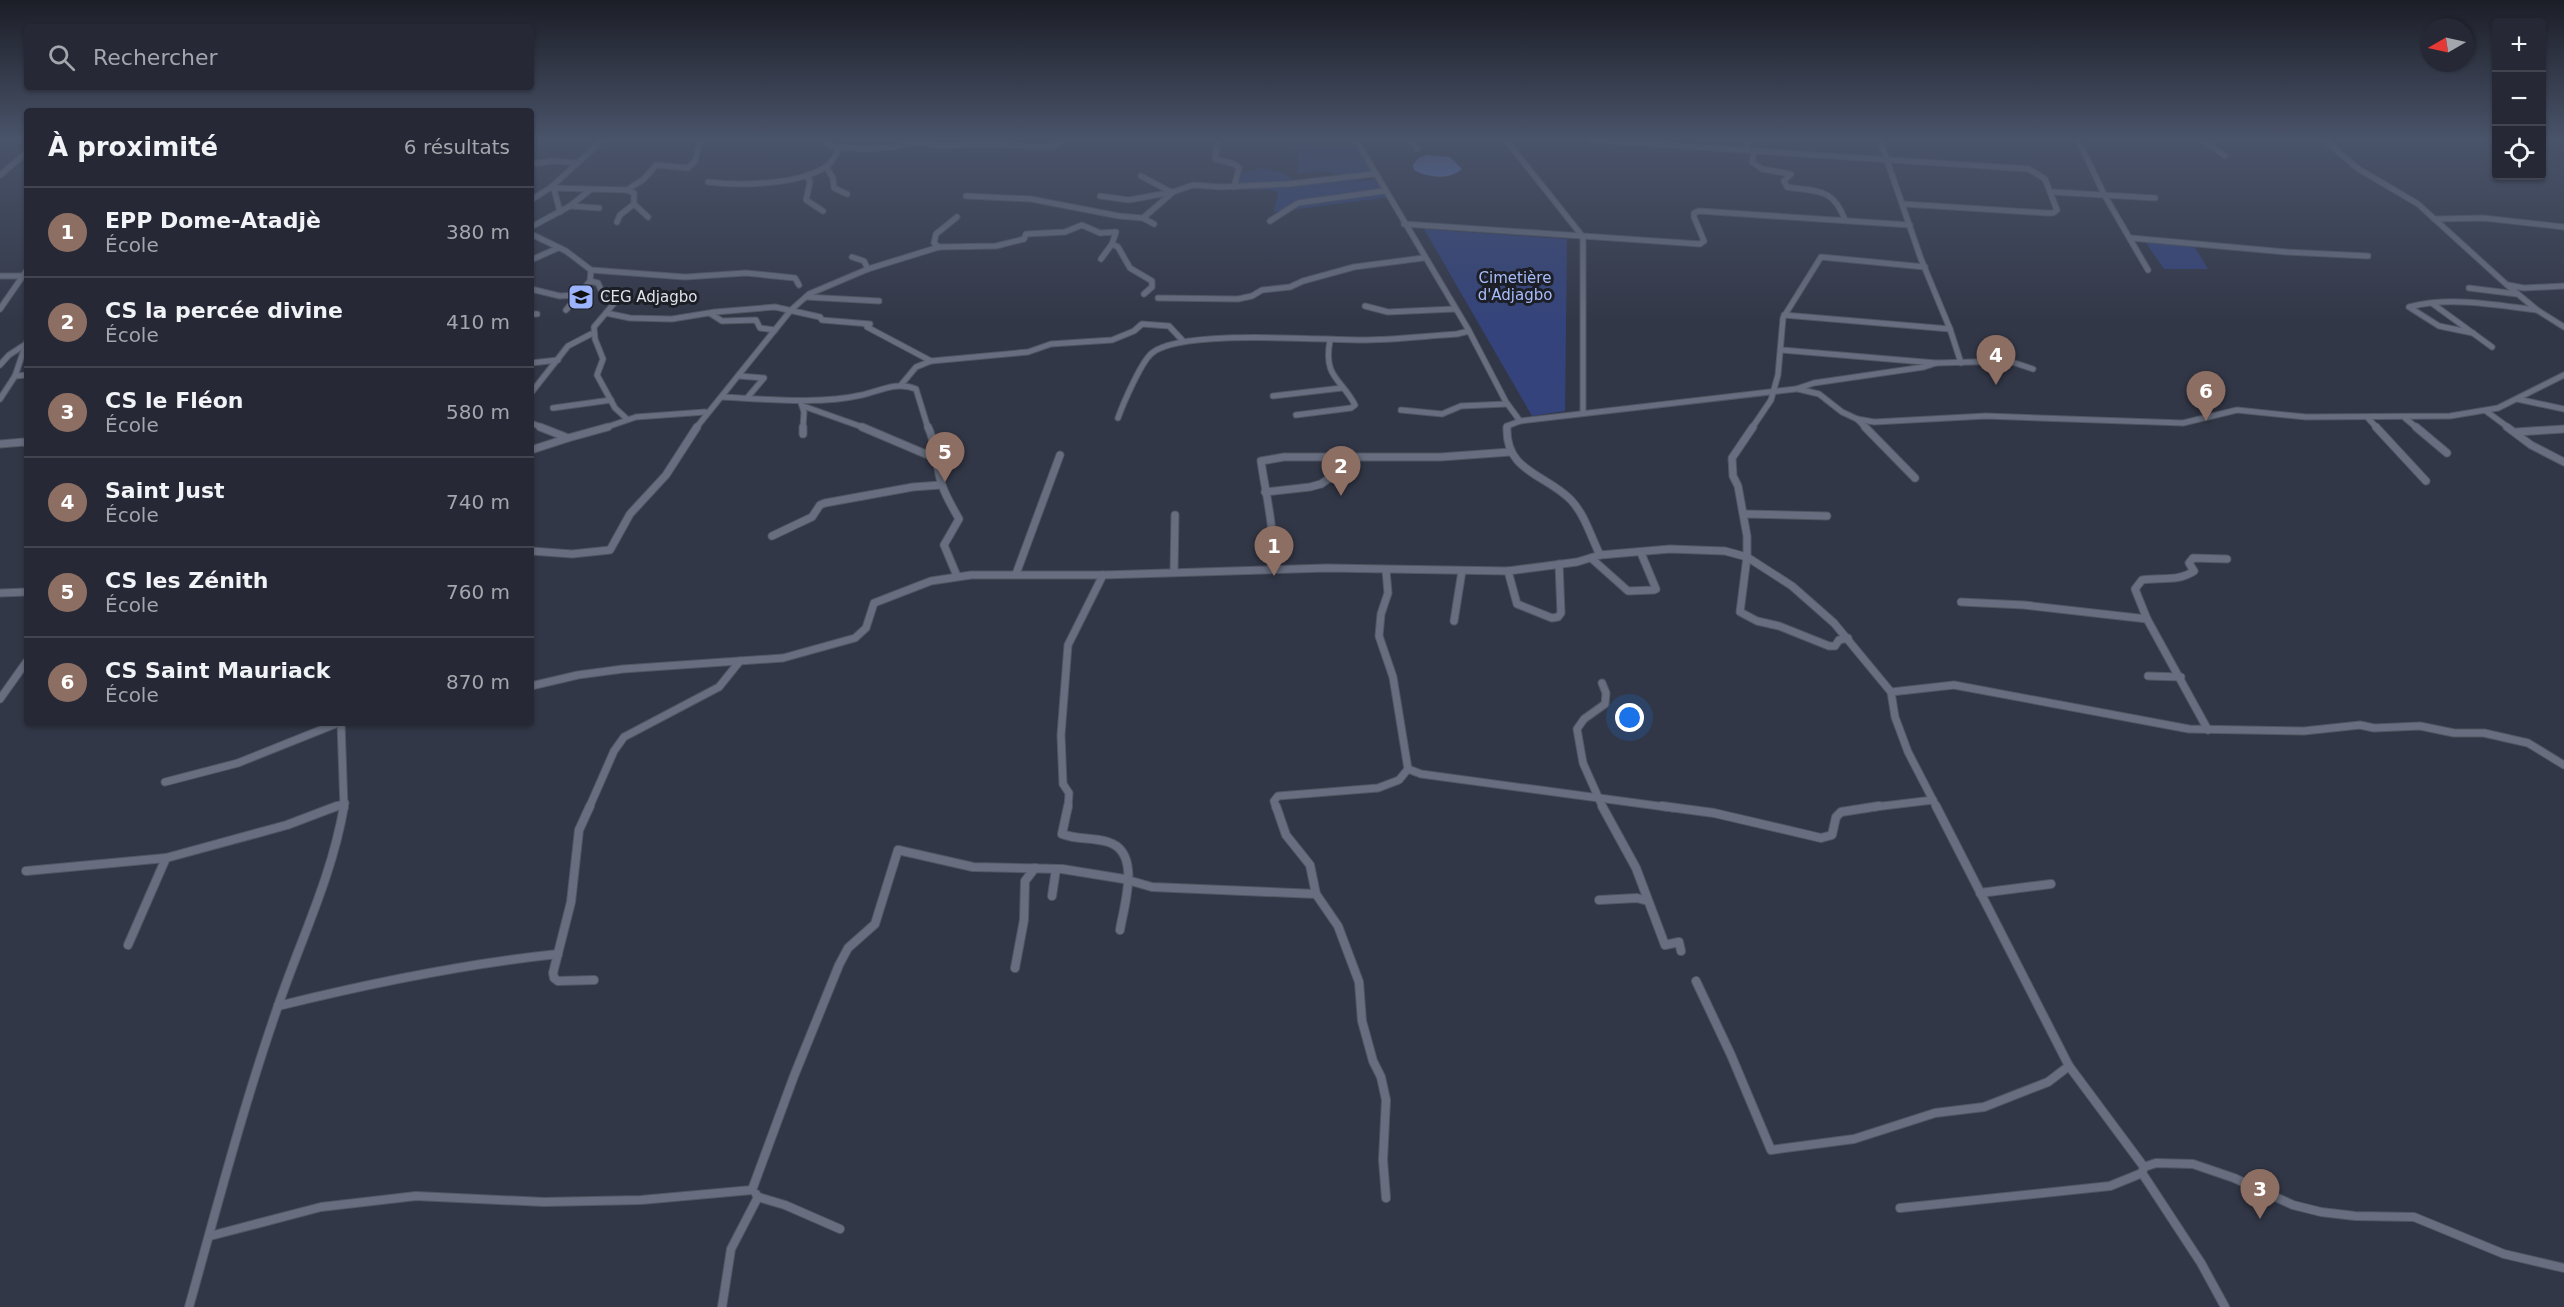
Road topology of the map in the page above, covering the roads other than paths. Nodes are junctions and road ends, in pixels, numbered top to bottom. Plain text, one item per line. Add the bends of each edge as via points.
1 (559, 201) edge
2 (576, 201) edge
3 (634, 201) edge
4 (808, 201) edge
5 (1044, 201) edge
6 (1162, 201) edge
7 (1312, 201) edge
8 (1390, 201) edge
9 (1554, 201) edge
10 (1837, 201) edge
11 (1903, 201) edge
12 (2055, 201) edge
13 (2108, 201) edge
14 (2413, 201) edge
15 (634, 204) junction
16 (1904, 204) junction
17 (570, 206) junction
18 (599, 208) dead end
19 (823, 211) dead end
20 (560, 212) junction
21 (648, 217) dead end
22 (957, 217) dead end
23 (1143, 218) junction
24 (2434, 219) junction
25 (1845, 220) junction
26 (1270, 221) dead end
27 (617, 222) dead end
28 (1154, 224) dead end
29 (1404, 224) junction
30 (534, 225) edge
31 (1910, 225) junction
32 (2564, 227) edge
33 (534, 236) edge
34 (1583, 237) junction
35 (2132, 238) junction
36 (1112, 244) junction
37 (996, 246) junction
38 (558, 248) junction
39 (939, 248) junction
40 (985, 250) dead end
41 (2368, 256) dead end
42 (852, 257) dead end
43 (1423, 258) junction
44 (534, 259) edge
45 (1101, 259) dead end
46 (1925, 267) junction
47 (868, 269) junction
48 (591, 270) junction
49 (2148, 270) dead end
50 (0, 276) edge
51 (24, 276) edge
52 (590, 281) junction
53 (2506, 284) junction
54 (799, 285) dead end
55 (2564, 286) edge
56 (2469, 288) dead end
57 (534, 290) edge
58 (1144, 294) dead end
59 (2517, 294) junction
60 (577, 295) junction
61 (806, 297) junction
62 (1158, 298) dead end
63 (879, 301) dead end
64 (2433, 303) junction
65 (1365, 306) dead end
66 (0, 309) edge
67 (1455, 309) junction
68 (566, 310) dead end
69 (791, 310) junction
70 (2537, 310) junction
71 (606, 314) junction
72 (711, 314) junction
73 (1784, 315) junction
74 (2554, 320) junction
75 (2564, 320) edge
76 (2564, 327) edge
77 (1950, 329) junction
78 (775, 330) junction
79 (1469, 331) junction
80 (2473, 333) junction
81 (591, 334) junction
82 (1330, 340) junction
83 (1183, 341) junction
84 (24, 344) edge
85 (2492, 347) dead end
86 (24, 349) edge
87 (1782, 350) junction
88 (558, 360) junction
89 (931, 361) junction
90 (534, 363) edge
91 (1936, 363) junction
92 (1961, 363) junction
93 (0, 365) edge
94 (2033, 369) dead end
95 (24, 375) edge
96 (911, 375) junction
97 (2564, 375) edge
98 (15, 376) junction
99 (739, 376) junction
100 (1816, 383) junction
101 (901, 385) junction
102 (913, 387) junction
103 (1342, 387) junction
104 (534, 389) edge
105 (1796, 389) junction
106 (1773, 390) junction
107 (1819, 394) junction
108 (1273, 396) dead end
109 (722, 397) junction
110 (747, 398) junction
111 (0, 399) edge
112 (2517, 399) junction
113 (611, 400) junction
114 (801, 403) junction
115 (1507, 404) junction
116 (553, 408) dead end
117 (2564, 409) edge
118 (1401, 410) dead end
119 (2486, 411) junction
120 (705, 412) junction
121 (1583, 412) junction
122 (1296, 415) dead end
123 (2403, 416) junction
124 (2367, 417) junction
125 (1118, 418) dead end
126 (627, 419) junction
127 (1857, 419) junction
128 (1520, 421) junction
129 (534, 424) edge
130 (2564, 429) edge
131 (2514, 432) junction
132 (803, 434) dead end
133 (568, 438) junction
134 (24, 442) edge
135 (0, 444) edge
136 (534, 449) edge
137 (1510, 452) junction
138 (2447, 453) dead end
139 (1060, 455) dead end
140 (1331, 456) junction
141 (935, 458) junction
142 (2564, 462) edge
143 (1915, 478) dead end
144 (2426, 481) dead end
145 (941, 485) junction
146 (1265, 492) junction
147 (1744, 514) junction
148 (1175, 515) dead end
149 (1827, 516) dead end
150 (772, 536) dead end
151 (534, 551) edge
152 (1641, 553) junction
153 (1600, 555) junction
154 (1748, 557) junction
155 (1591, 558) junction
156 (2227, 559) dead end
157 (1559, 564) junction
158 (1270, 569) junction
159 (1386, 570) junction
160 (1462, 571) junction
161 (1508, 571) junction
162 (1174, 572) junction
163 (1016, 574) junction
164 (1103, 575) junction
165 (957, 576) junction
166 (24, 592) edge
167 (0, 594) edge
168 (1961, 602) dead end
169 (2147, 619) junction
170 (1454, 621) dead end
171 (1848, 638) junction
172 (740, 661) junction
173 (24, 666) edge
174 (2148, 676) dead end
175 (2181, 677) junction
176 (1602, 683) dead end
177 (534, 685) edge
178 (1891, 692) junction
179 (0, 699) edge
180 (331, 726) edge
181 (339, 726) edge
182 (2208, 730) junction
183 (2564, 765) edge
184 (1408, 769) junction
185 (165, 782) dead end
186 (1598, 797) junction
187 (1933, 800) junction
188 (345, 803) junction
189 (166, 858) junction
190 (1035, 868) junction
191 (1056, 869) junction
192 (26, 871) dead end
193 (1128, 880) junction
194 (2051, 884) dead end
195 (1980, 893) junction
196 (1316, 894) junction
197 (1052, 896) dead end
198 (1599, 900) dead end
199 (1647, 901) junction
200 (1120, 930) dead end
201 (128, 945) dead end
202 (1681, 951) dead end
203 (558, 954) junction
204 (1015, 968) dead end
205 (594, 980) dead end
206 (1696, 981) dead end
207 (278, 1006) junction
208 (2069, 1066) junction
209 (2143, 1170) junction
210 (755, 1193) junction
211 (1386, 1198) dead end
212 (1900, 1208) dead end
213 (840, 1229) dead end
214 (210, 1236) junction
215 (2564, 1268) edge
216 (189, 1307) edge
217 (722, 1307) edge
218 (2225, 1307) edge

1 - 20 street
2 - 17 street
3 - 15 street
4 - 19 street
5 - 23 street
6 - 23 street
7 - 26 street via 1298,203
8 - 29 street
9 - 34 street
10 - 25 street
11 - 16 street
12 - 16 street via 2057,210 2053,213
13 - 35 street
14 - 24 street
15 - 21 street
15 - 27 street
16 - 31 street
17 - 18 street
17 - 20 street
20 - 30 street
22 - 39 street via 936,234 934,243
23 - 28 street
24 - 32 street via 2479,217
24 - 53 street
25 - 31 street
25 - 34 street via 1699,211 1694,217 1704,241 1700,244
29 - 34 street
29 - 43 street
31 - 46 street
33 - 38 street
34 - 121 street
35 - 41 street
35 - 49 street
36 - 37 street via 1116,232 1100,233 1082,225 1065,232 1026,234 1024,239
36 - 45 street
36 - 58 street via 1118,247 1130,269 1152,280 1152,287
37 - 39 street
37 - 40 street
38 - 44 street
38 - 48 street
39 - 47 street
42 - 47 street via 864,261
43 - 62 street via 1354,267 1290,287 1262,290 1252,296
43 - 67 street
46 - 73 street via 1821,257
46 - 77 street
47 - 61 street
48 - 52 street
48 - 54 street via 685,277 746,273 795,278
50 - 51 street
51 - 66 street
52 - 60 street
52 - 71 street via 598,283 616,301
53 - 55 street via 2524,288
53 - 59 street
56 - 59 street
57 - 60 street via 560,296
59 - 70 street
60 - 68 street
61 - 63 street
61 - 69 street
64 - 70 street
64 - 80 street
64 - 80 street via 2409,307 2439,326
65 - 67 street via 1388,312
67 - 79 street
69 - 72 street via 775,307
69 - 78 street
69 - 89 street via 822,320 868,326
70 - 74 street
71 - 72 street via 659,320
71 - 81 street
72 - 78 street via 722,321 756,320 760,328
73 - 77 street
73 - 87 street
74 - 75 street
74 - 76 street
77 - 92 street
78 - 99 street
79 - 82 street
79 - 115 street
80 - 85 street
81 - 88 street via 567,346
81 - 113 street via 603,359 597,375
82 - 83 street via 1309,337
82 - 103 street via 1331,367
83 - 89 street via 1169,326 1142,324 1112,340 1051,344 1020,353
83 - 125 street via 1150,354 1127,391
84 - 93 street
86 - 98 street
87 - 91 street
87 - 106 street
88 - 90 street
88 - 104 street
89 - 96 street via 916,367
91 - 92 street
91 - 100 street
92 - 94 street via 2009,361
95 - 98 street
96 - 101 street
96 - 102 street
97 - 112 street
98 - 111 street
99 - 109 street
99 - 110 street via 764,378
100 - 105 street
100 - 107 street
101 - 102 street
101 - 114 street via 874,393
102 - 141 street via 935,441
103 - 108 street
103 - 122 street via 1354,407
105 - 106 street
105 - 107 street
106 - 121 street
106 - 147 street via 1772,400 1732,458 1738,501
107 - 127 street
109 - 110 street
109 - 120 street
110 - 114 street
112 - 117 street
112 - 119 street
113 - 116 street
113 - 126 street
114 - 132 street
114 - 141 street
115 - 118 street via 1461,406 1442,414
115 - 128 street
119 - 123 street
119 - 131 street
120 - 126 street
120 - 151 street via 670,469 629,515 620,538 610,550 572,554
121 - 128 street
123 - 124 street
123 - 138 street
124 - 127 street via 2306,417 2237,410 2172,423 2060,417 1942,417 1874,422
124 - 144 street
126 - 133 street
127 - 143 street
128 - 137 street via 1507,426 1505,435
129 - 133 street
130 - 131 street
131 - 142 street
133 - 136 street
134 - 135 street
137 - 140 street via 1479,456
137 - 153 street via 1533,475 1572,501
139 - 163 street
140 - 146 street via 1334,475 1321,484
140 - 146 street via 1261,461
141 - 145 street
145 - 150 street via 825,503 812,517
145 - 165 street via 959,519 944,545
146 - 158 street via 1273,558
147 - 149 street
147 - 154 street
148 - 162 street
152 - 153 street
152 - 154 street via 1688,549
152 - 155 street via 1654,590 1629,592
153 - 155 street
154 - 171 street via 1792,586
154 - 171 street via 1740,612 1829,646
155 - 157 street
156 - 169 street via 2193,558 2189,563 2194,571 2190,575 2140,582 2135,592
157 - 161 street
157 - 161 street via 1561,613 1552,618 1517,604
158 - 159 street
158 - 162 street
159 - 160 street
159 - 184 street via 1388,593 1379,636 1394,677
160 - 161 street
160 - 170 street
162 - 164 street
163 - 164 street
163 - 165 street
164 - 193 street via 1068,645 1061,735 1069,803 1062,834 1110,842 1128,861
165 - 172 street via 931,580 874,603 866,628 847,642 783,658
166 - 167 street
168 - 169 street
169 - 175 street
171 - 178 street
172 - 177 street via 623,669
172 - 203 street via 718,687 624,737 618,744 579,830 571,902
173 - 179 street
174 - 175 street
175 - 182 street
176 - 186 street via 1605,704 1577,729 1582,760
178 - 182 street via 1954,685
178 - 187 street via 1908,752
180 - 185 street via 238,763
181 - 188 street
182 - 183 street via 2427,727 2528,743
184 - 186 street via 1421,774
184 - 196 street via 1399,780 1378,788 1278,796 1274,801 1287,835 1310,865
186 - 187 street via 1714,813 1821,838 1832,835 1839,812
186 - 199 street via 1632,860
187 - 195 street
188 - 189 street via 287,825
188 - 207 street via 326,879
189 - 192 street
189 - 201 street
190 - 191 street
190 - 204 street via 1025,880 1024,920
190 - 210 street via 973,867 898,850 875,924 849,948 839,966 794,1076
191 - 193 street
191 - 197 street
193 - 196 street via 1152,887
193 - 200 street
194 - 195 street
195 - 208 street
196 - 211 street via 1338,927 1355,970 1362,1021 1384,1089
198 - 199 street
199 - 202 street via 1665,945 1679,942
203 - 205 street via 554,978 558,981
203 - 207 street via 449,966
206 - 208 street via 1771,1150 1854,1139 1935,1113 1984,1107 2048,1082
207 - 214 street via 246,1101
208 - 209 street
209 - 212 street via 2110,1186
209 - 215 street via 2157,1162 2193,1164 2320,1212 2414,1217 2504,1254
209 - 218 street
210 - 213 street
210 - 214 street via 544,1202 416,1196 321,1207
210 - 217 street via 731,1249
214 - 216 street

